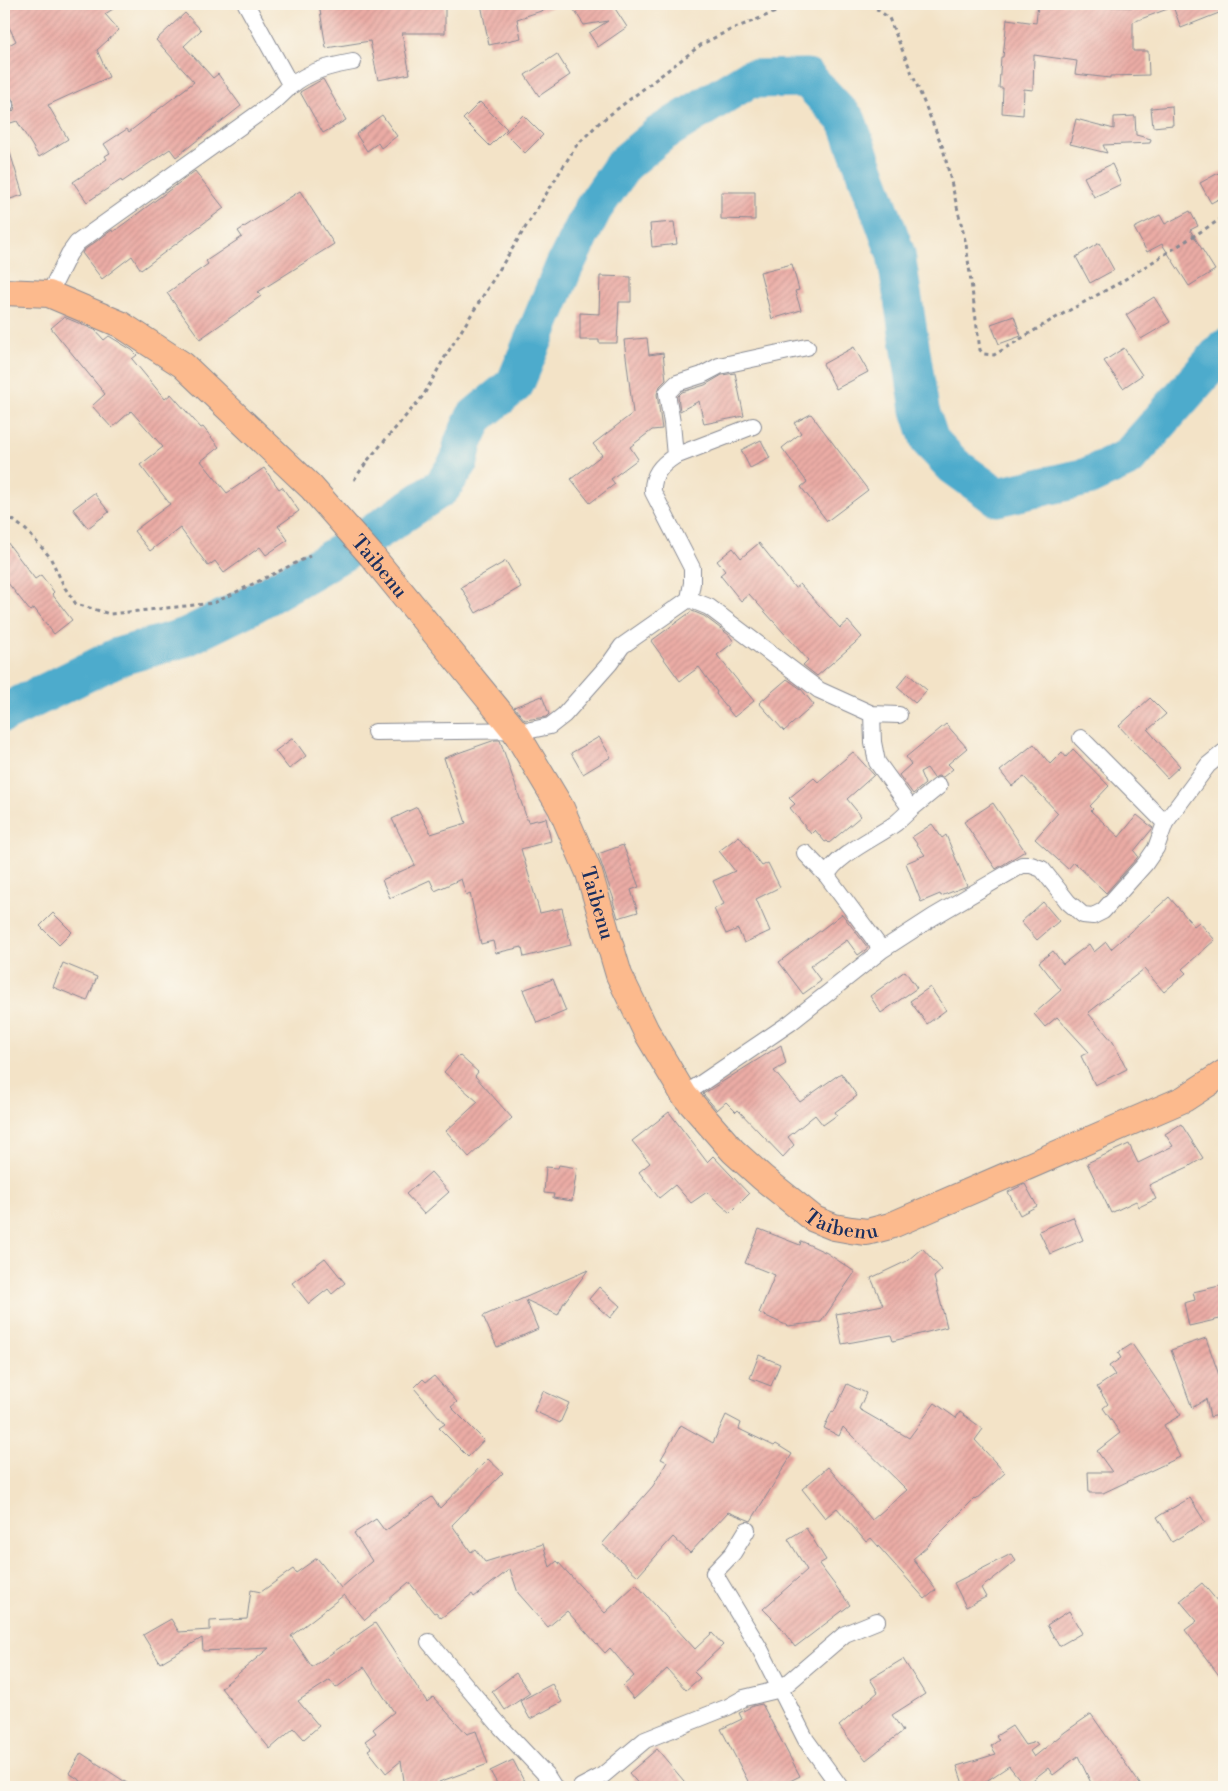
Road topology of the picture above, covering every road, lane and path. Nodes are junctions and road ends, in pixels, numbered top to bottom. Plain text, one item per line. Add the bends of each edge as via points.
1 (246, 4) edge
2 (796, 4) edge
3 (870, 4) edge
4 (353, 62) dead end
5 (291, 86) junction
6 (1224, 217) edge
7 (4, 292) edge
8 (49, 294) junction
9 (807, 347) dead end
10 (753, 426) dead end
11 (674, 456) junction
12 (354, 480) dead end
13 (4, 517) edge
14 (310, 556) dead end
15 (689, 599) junction
16 (872, 714) junction
17 (898, 715) dead end
18 (515, 731) junction
19 (375, 732) dead end
20 (1081, 738) dead end
21 (1224, 752) edge
22 (939, 786) dead end
23 (910, 810) junction
24 (1165, 822) junction
25 (805, 853) dead end
26 (824, 873) junction
27 (882, 950) junction
28 (1224, 1073) edge
29 (684, 1094) junction
30 (746, 1530) dead end
31 (877, 1622) dead end
32 (429, 1642) dead end
33 (781, 1689) junction
34 (554, 1787) edge
35 (582, 1787) edge
36 (840, 1787) edge

1 - 5 street
2 - 12 path via 702,44 599,123 576,146 423,396
3 - 6 path via 889,18 943,148 966,244 980,350 984,354 994,354 1119,283
4 - 5 street via 302,76
5 - 8 street via 273,103 77,243
7 - 8 main road
8 - 18 main road, Taibenu via 120,324 183,365 312,487
9 - 11 street via 719,366 677,382 667,393
10 - 11 street
11 - 15 street via 662,465 652,481 652,492 692,568
13 - 14 path via 26,530 50,557 76,604 110,614 214,603
15 - 16 street via 709,607 819,690
15 - 18 street via 622,646 564,715 550,726
16 - 17 street
16 - 23 street via 877,762
18 - 19 street
18 - 29 main road, Taibenu via 561,808 589,873 619,975 646,1031
20 - 24 street
21 - 24 street via 1208,765
22 - 23 street
23 - 26 street
24 - 27 street via 1156,848 1145,864 1103,911 1093,916 1083,915 1068,902 1042,869 1022,865
25 - 26 street
26 - 27 street
27 - 29 street via 790,1023
28 - 29 main road, Taibenu via 1184,1099 925,1212 868,1232 834,1227 814,1219 733,1151
30 - 33 street via 733,1553 714,1573
31 - 33 street via 845,1634
32 - 34 street
33 - 35 street via 744,1698 646,1740 602,1776
33 - 36 street via 806,1740

